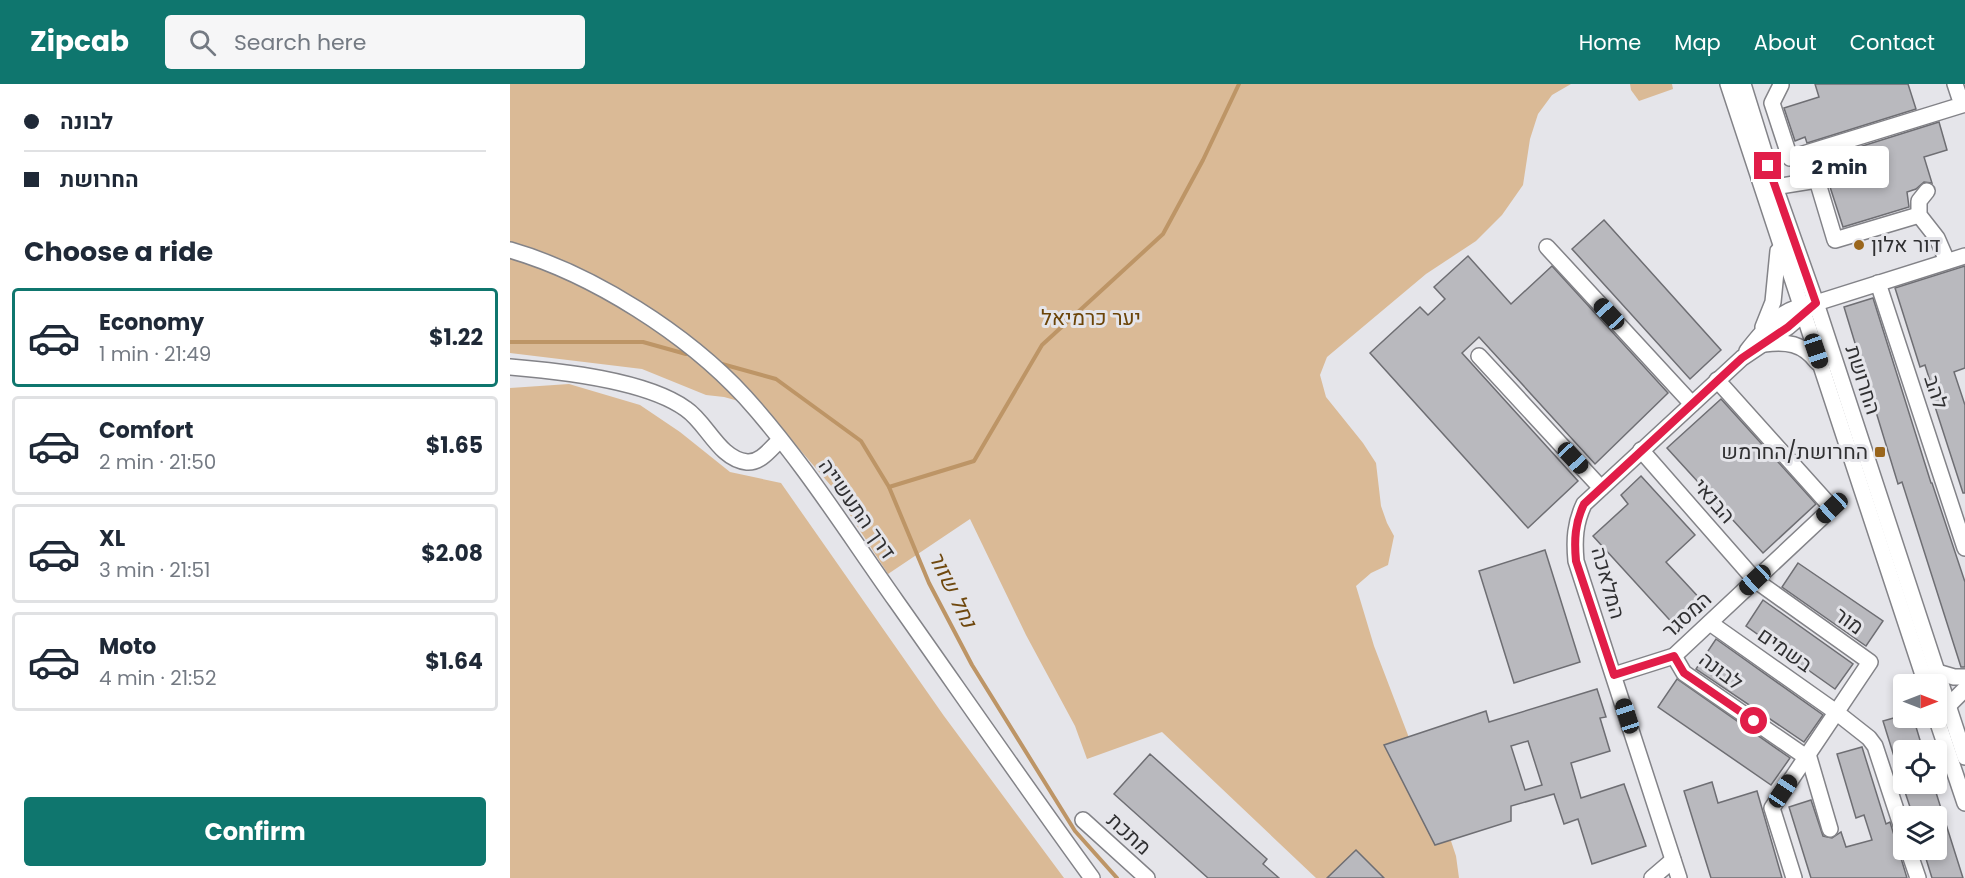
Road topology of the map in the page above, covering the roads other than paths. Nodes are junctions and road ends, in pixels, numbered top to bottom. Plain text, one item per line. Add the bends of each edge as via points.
1 (1728, 84) edge
2 (1743, 84) edge
3 (1955, 84) edge
4 (1781, 85) edge
5 (1775, 187) junction
6 (1927, 191) dead end
7 (1919, 215) junction
8 (1777, 236) junction
9 (1547, 247) dead end
10 (510, 250) edge
11 (1965, 256) edge
12 (1947, 261) junction
13 (1878, 283) junction
14 (1816, 303) junction
15 (1802, 310) junction
16 (1762, 339) junction
17 (1479, 356) dead end
18 (510, 367) edge
19 (1822, 369) junction
20 (1717, 380) junction
21 (1692, 404) junction
22 (780, 440) junction
23 (1641, 450) junction
24 (1601, 488) junction
25 (1965, 548) edge
26 (1755, 580) junction
27 (1710, 623) junction
28 (1674, 656) junction
29 (1937, 672) joint
30 (1923, 674) edge
31 (1614, 675) junction
32 (1964, 689) edge
33 (1947, 706) edge
34 (1836, 712) junction
35 (1947, 721) edge
36 (1946, 728) edge
37 (1807, 755) junction
38 (1965, 757) edge
39 (1965, 803) edge
40 (1895, 806) edge
41 (1083, 820) dead end
42 (1830, 829) dead end
43 (1673, 860) junction
44 (1912, 860) edge
45 (1092, 878) edge
46 (1147, 878) edge
47 (1652, 878) edge
48 (1679, 878) edge
49 (1794, 878) edge
50 (1918, 878) edge

1 - 8 street, החרושת
2 - 5 street, החרושת
3 - 4 street via 1962,105 1790,158 1772,103
5 - 7 street via 1817,180 1835,240
5 - 14 street, החרושת
6 - 7 street via 1919,201
7 - 12 street via 1937,238
8 - 15 street, החרושת
8 - 16 street via 1773,302
9 - 21 street
10 - 22 street, דרך התעשייה via 536,257 583,279 691,346 744,396
11 - 12 street, המלאכה
12 - 13 street, המלאכה
13 - 14 street, המלאכה
13 - 25 street, להב
14 - 15 street, המלאכה
14 - 29 street, החרושת
15 - 16 street, המלאכה via 1785,312
15 - 19 street, החרושת
16 - 19 street via 1800,346
16 - 20 street, המלאכה
17 - 24 street
18 - 22 street via 547,370 652,391 687,409 721,447 746,462 757,461
19 - 30 street, החרושת
20 - 21 street, המלאכה
20 - 26 street, המסגר via 1832,508
21 - 23 street, המלאכה
22 - 45 street, דרך התעשייה
23 - 24 street, המלאכה
23 - 26 street, הבנאי
24 - 31 street, המלאכה via 1584,504 1574,545
26 - 27 street, המסגר
26 - 34 street, מור via 1870,662
27 - 28 street, המסגר
27 - 34 street, בשמים
28 - 31 street, המסגר
28 - 37 street, לבונה via 1684,673
29 - 32 street
31 - 43 street, המלאכה
32 - 33 street
34 - 37 street
34 - 40 street, בשמים via 1875,746
35 - 38 street, החרושת
36 - 39 street, החרושת
37 - 42 street
37 - 49 street via 1772,808
41 - 46 street, מתכת
43 - 47 street
43 - 48 street, המלאכה
44 - 50 street

